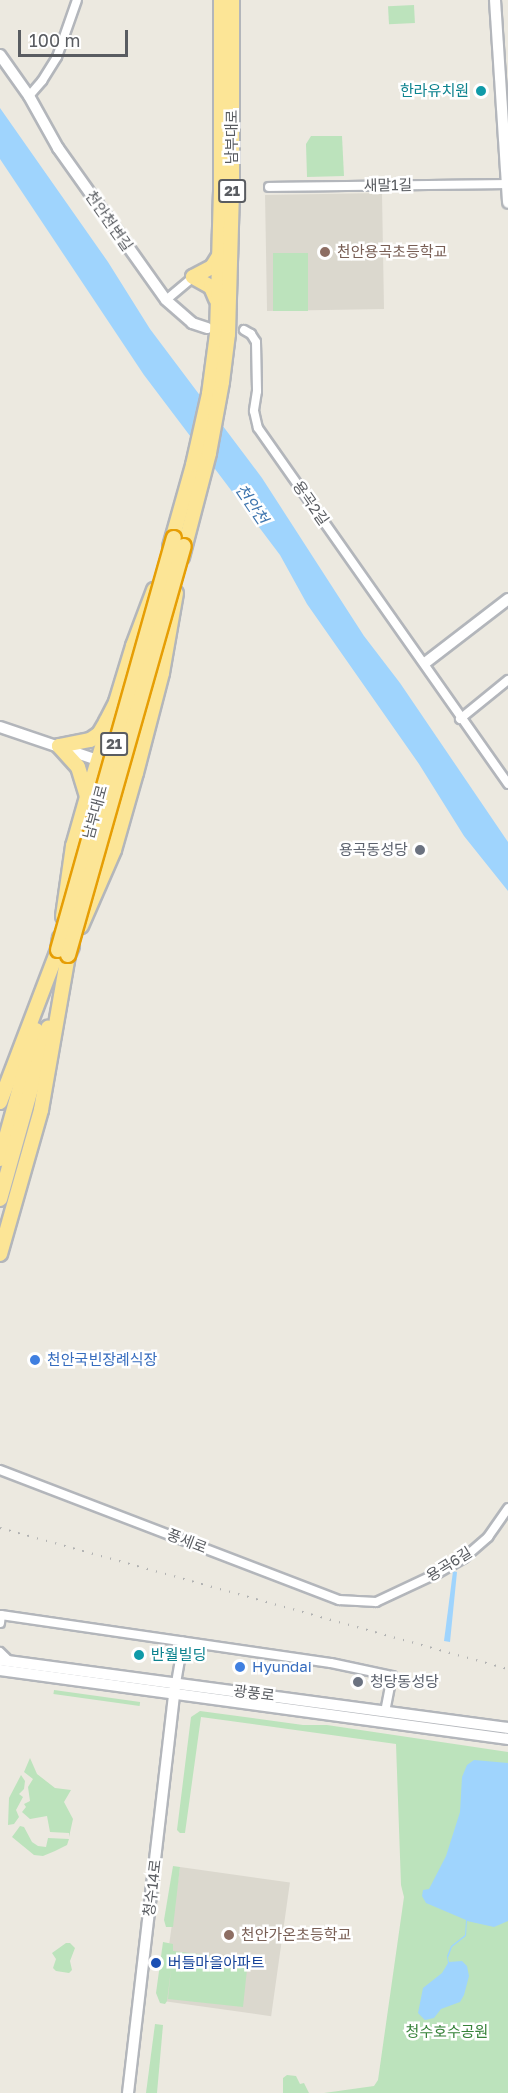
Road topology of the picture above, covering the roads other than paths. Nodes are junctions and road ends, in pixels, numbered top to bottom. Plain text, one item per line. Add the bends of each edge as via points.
1 (77, 0) edge
2 (220, 0) edge
3 (231, 0) edge
4 (495, 0) edge
5 (0, 55) edge
6 (28, 96) junction
7 (507, 184) edge
8 (269, 187) dead end
9 (508, 203) edge
10 (219, 256) junction
11 (193, 278) junction
12 (166, 300) junction
13 (217, 308) junction
14 (207, 328) dead end
15 (243, 330) dead end
16 (179, 542) junction
17 (508, 599) edge
18 (425, 663) junction
19 (508, 680) edge
20 (116, 702) junction
21 (460, 719) junction
22 (0, 727) edge
23 (59, 746) junction
24 (97, 761) junction
25 (136, 773) junction
26 (508, 784) edge
27 (87, 797) junction
28 (63, 952) junction
29 (0, 1102) edge
30 (5, 1161) edge
31 (0, 1199) edge
32 (0, 1254) edge
33 (0, 1470) edge
34 (508, 1508) edge
35 (376, 1602) joint
36 (0, 1623) edge
37 (183, 1642) junction
38 (0, 1652) edge
39 (4, 1660) edge
40 (0, 1670) edge
41 (176, 1683) junction
42 (174, 1695) junction
43 (386, 1711) junction
44 (508, 1728) edge
45 (508, 1739) edge
46 (128, 2093) edge

1 - 6 street via 57,57
2 - 10 highway, 남부대로 / 21
3 - 16 highway, 남부대로 / 21 via 228,334 198,495
4 - 7 street
5 - 6 street, 천안천변길
6 - 12 street, 천안천변길 via 58,148
7 - 8 street, 새말1길
7 - 9 street
10 - 11 highway via 212,267
10 - 13 highway, 남부대로 / 21
11 - 12 street
11 - 13 highway via 216,293
12 - 14 street, 천안천변길 via 192,324
13 - 16 highway, 남부대로 / 21 via 214,364
15 - 18 street, 용곡2길 via 256,342 254,411 258,428
16 - 20 highway via 133,646
16 - 25 highway via 162,673
16 - 28 highway, 남부대로 / 21, bridge
17 - 18 street
18 - 21 street, 용곡2길
19 - 21 street
20 - 23 highway via 99,734 90,741
20 - 24 highway
21 - 26 street, 용곡2길
22 - 23 street
23 - 24 street
23 - 27 highway via 78,767
24 - 25 street
24 - 27 highway
25 - 28 highway via 114,850
27 - 28 highway via 73,846
28 - 29 highway
28 - 30 highway, 남부대로 / 21
28 - 32 highway via 41,1110
30 - 31 highway, 21
33 - 35 street, 풍세로 via 339,1600
34 - 35 street, 용곡6길 via 488,1537 464,1558
36 - 37 street via 1,1615
37 - 41 street
37 - 43 street via 331,1663 392,1676
38 - 39 street
39 - 41 street, 광풍로
40 - 42 street, 광풍로
41 - 42 street, 청수14로
41 - 43 street, 광풍로
42 - 45 street, 광풍로
42 - 46 street, 청수14로
43 - 44 street, 광풍로

